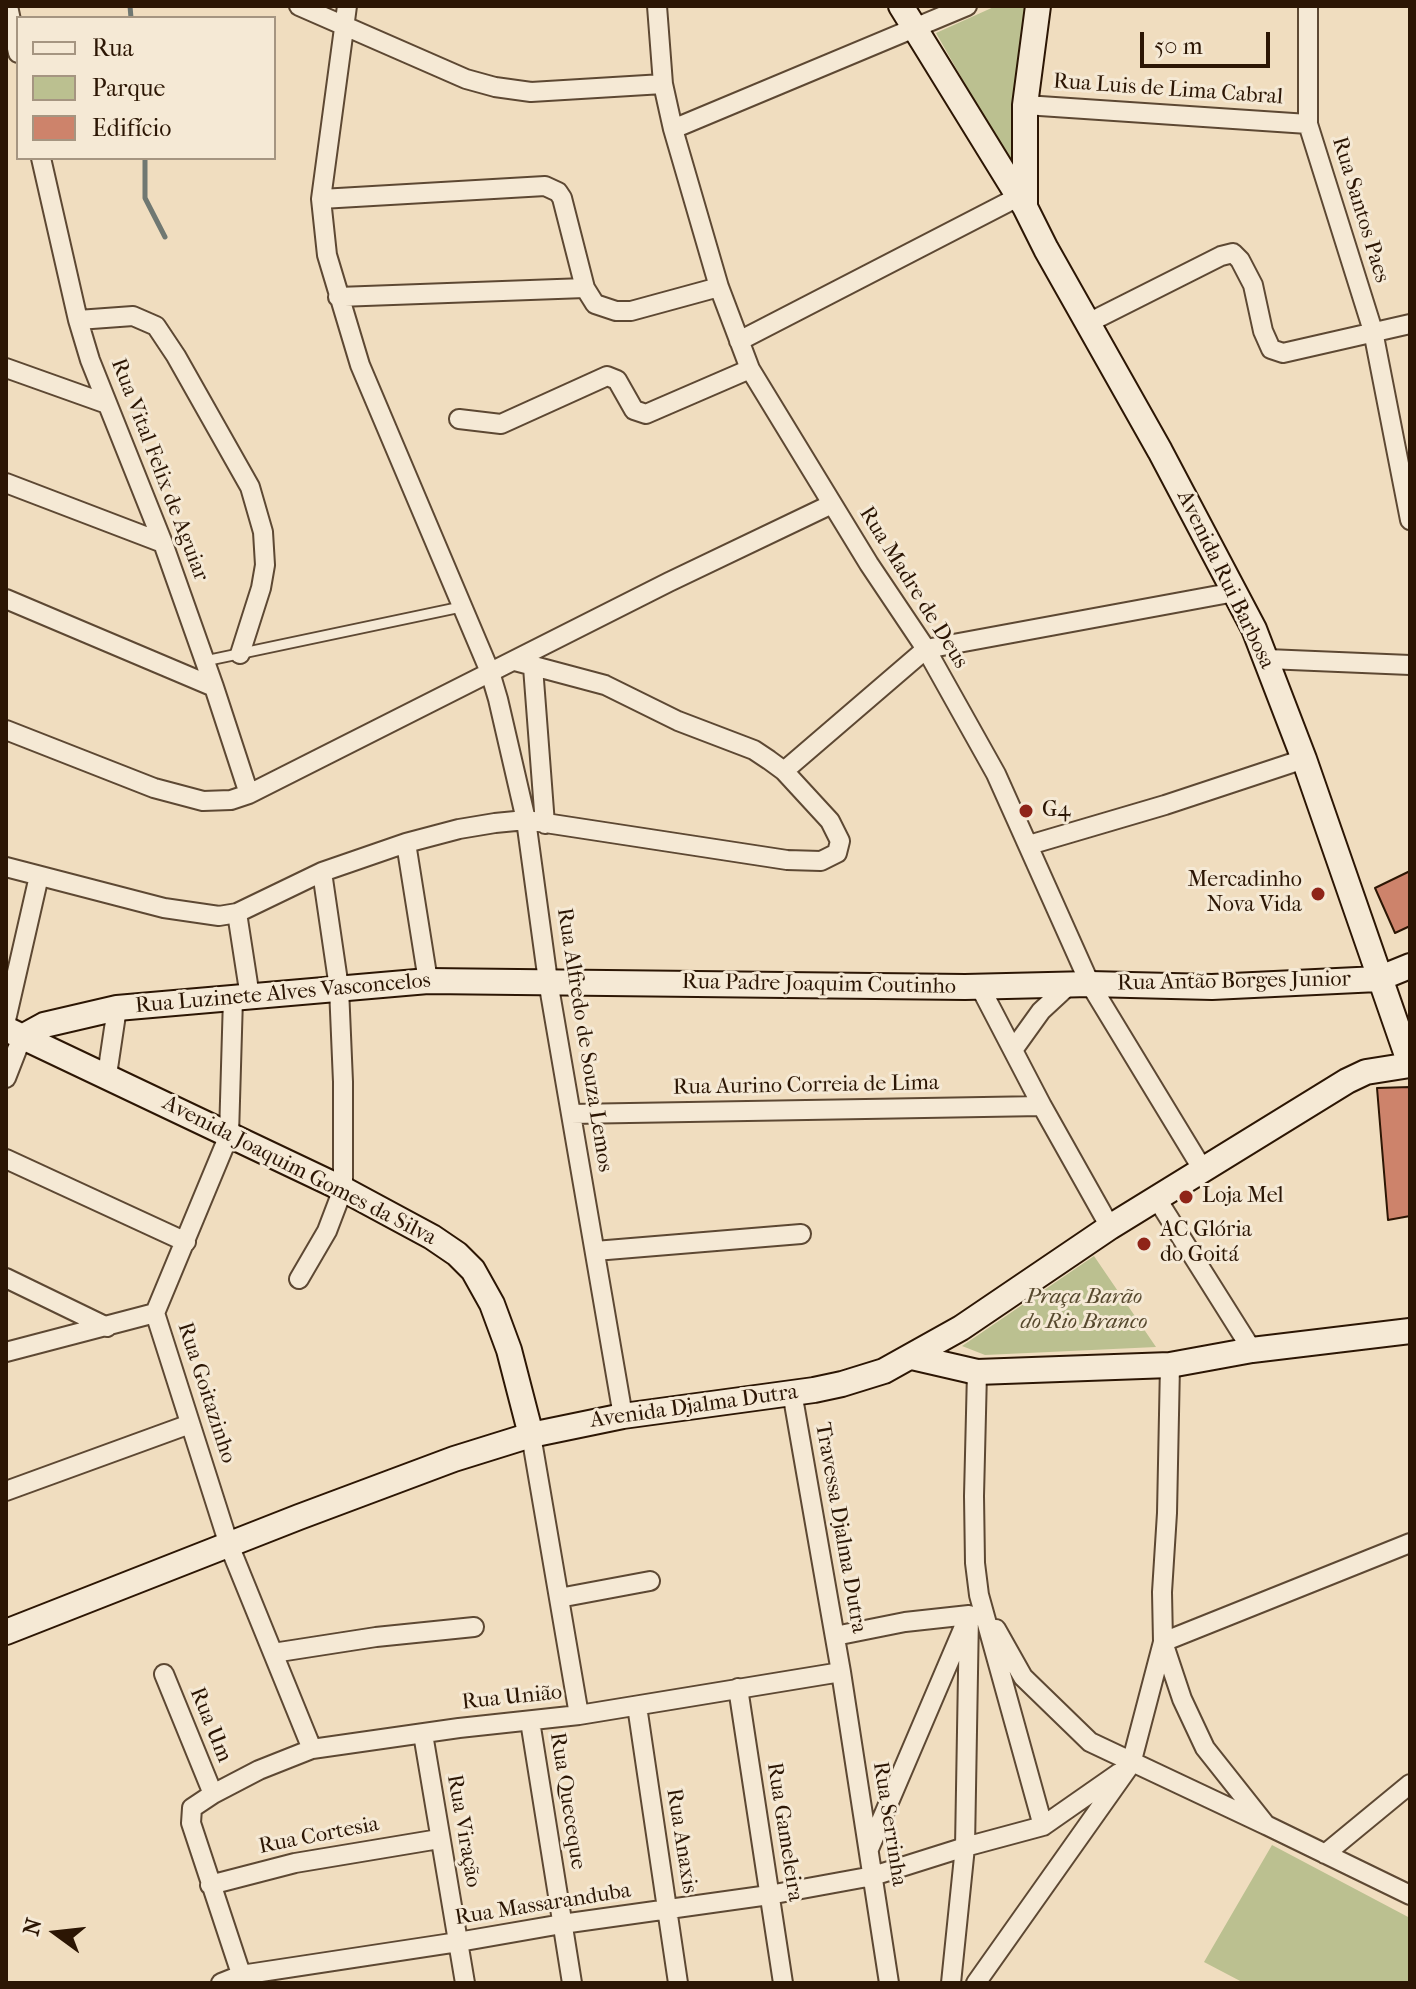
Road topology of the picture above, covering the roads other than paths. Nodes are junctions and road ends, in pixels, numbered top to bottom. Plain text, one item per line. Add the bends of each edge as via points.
1 (8, 6) edge
2 (299, 6) edge
3 (657, 6) edge
4 (901, 6) edge
5 (967, 6) edge
6 (1038, 6) edge
7 (1308, 6) edge
8 (346, 15) edge
9 (914, 28) junction
10 (16, 44) edge
11 (663, 84) junction
12 (1025, 105) junction
13 (1308, 124) junction
14 (673, 129) junction
15 (41, 160) edge
16 (321, 199) junction
17 (1022, 202) junction
18 (719, 287) junction
19 (585, 288) junction
20 (338, 297) junction
21 (78, 320) junction
22 (1088, 323) junction
23 (1410, 324) edge
24 (1373, 331) junction
25 (739, 341) junction
26 (6, 368) edge
27 (750, 369) junction
28 (107, 404) junction
29 (459, 419) dead end
30 (6, 483) edge
31 (832, 504) junction
32 (1410, 520) edge
33 (163, 543) junction
34 (1235, 592) junction
35 (6, 599) edge
36 (461, 607) junction
37 (926, 649) junction
38 (240, 654) junction
39 (1267, 659) junction
40 (205, 661) junction
41 (524, 664) junction
42 (1410, 665) edge
43 (490, 672) junction
44 (214, 687) junction
45 (6, 730) edge
46 (1304, 759) junction
47 (784, 771) junction
48 (249, 794) junction
49 (526, 820) junction
50 (545, 824) junction
51 (406, 843) junction
52 (1029, 845) junction
53 (6, 867) edge
54 (322, 872) junction
55 (39, 876) junction
56 (237, 913) junction
57 (1410, 966) edge
58 (1378, 979) junction
59 (428, 981) junction
60 (548, 981) junction
61 (1079, 985) junction
62 (980, 987) junction
63 (339, 988) junction
64 (242, 998) junction
65 (117, 1008) junction
66 (11, 1028) edge
67 (1013, 1050) junction
68 (1410, 1065) edge
69 (107, 1075) junction
70 (6, 1078) edge
71 (1042, 1106) junction
72 (571, 1114) junction
73 (229, 1135) junction
74 (6, 1159) edge
75 (1203, 1170) junction
76 (343, 1189) junction
77 (1157, 1199) junction
78 (1110, 1227) junction
79 (801, 1234) dead end
80 (186, 1242) junction
81 (595, 1251) junction
82 (6, 1278) edge
83 (299, 1279) dead end
84 (155, 1313) junction
85 (107, 1327) junction
86 (1410, 1331) edge
87 (1252, 1350) junction
88 (6, 1352) edge
89 (912, 1357) junction
90 (1170, 1365) junction
91 (977, 1372) junction
92 (792, 1392) junction
93 (623, 1416) junction
94 (190, 1424) junction
95 (531, 1435) junction
96 (6, 1491) edge
97 (1410, 1543) edge
98 (229, 1545) junction
99 (650, 1581) dead end
100 (979, 1595) junction
101 (559, 1598) junction
102 (969, 1615) junction
103 (474, 1627) dead end
104 (6, 1632) edge
105 (835, 1636) junction
106 (1163, 1642) junction
107 (273, 1653) junction
108 (841, 1672) junction
109 (164, 1674) dead end
110 (738, 1688) junction
111 (637, 1706) junction
112 (579, 1715) junction
113 (530, 1721) junction
114 (423, 1734) junction
115 (312, 1749) junction
116 (1131, 1764) junction
117 (1410, 1784) edge
118 (205, 1798) junction
119 (1266, 1825) junction
120 (1043, 1826) junction
121 (439, 1839) junction
122 (965, 1847) junction
123 (869, 1849) junction
124 (1325, 1854) junction
125 (873, 1876) junction
126 (210, 1885) junction
127 (769, 1895) junction
128 (1410, 1895) edge
129 (667, 1910) junction
130 (562, 1924) junction
131 (458, 1942) junction
132 (243, 1979) edge
133 (221, 1983) edge
134 (465, 1983) edge
135 (572, 1983) edge
136 (678, 1983) edge
137 (783, 1983) edge
138 (889, 1983) edge
139 (951, 1983) edge
140 (976, 1983) edge

1 - 10 street
2 - 8 street
3 - 11 street, Rua Madre de Deus
4 - 9 street, Avenida Rui Barbosa
5 - 9 street
6 - 12 street
7 - 13 street, Rua Santos Paes
8 - 11 street via 466,79 495,87 531,92
8 - 16 street, Rua Alfredo de Souza Lemos
9 - 14 street
9 - 17 street, Avenida Rui Barbosa
11 - 14 street, Rua Madre de Deus
12 - 13 street, Rua Luis de Lima Cabral
12 - 17 street
13 - 24 street, Rua Santos Paes
14 - 18 street, Rua Madre de Deus
15 - 21 street, Rua Vital Felix de Aguiar
16 - 19 street via 553,188 562,198
16 - 20 street, Rua Alfredo de Souza Lemos
17 - 22 street, Avenida Rui Barbosa
17 - 25 street
18 - 19 street via 631,311 595,304
18 - 25 street, Rua Madre de Deus
19 - 20 street
20 - 36 street, Rua Alfredo de Souza Lemos via 360,365
21 - 28 street, Rua Vital Felix de Aguiar
21 - 38 street via 133,316 156,326 250,487 263,532 265,565
22 - 24 street via 1233,253 1253,285 1271,349 1283,353
22 - 34 street, Avenida Rui Barbosa
23 - 24 street
24 - 32 street, Rua Santos Paes
25 - 27 street, Rua Madre de Deus
26 - 28 street
27 - 29 street via 646,414 634,410 617,380 607,376 501,424
27 - 31 street, Rua Madre de Deus
28 - 33 street, Rua Vital Felix de Aguiar
30 - 33 street
31 - 37 street, Rua Madre de Deus
31 - 41 street via 669,582
33 - 40 street, Rua Vital Felix de Aguiar
34 - 37 street
34 - 39 street, Avenida Rui Barbosa
35 - 44 street
36 - 38 lane
36 - 43 street, Rua Alfredo de Souza Lemos
37 - 47 street
37 - 52 street, Rua Madre de Deus
38 - 40 lane
39 - 42 street
39 - 46 street, Avenida Rui Barbosa
40 - 44 street, Rua Vital Felix de Aguiar
41 - 43 street
41 - 47 street via 605,685 754,750
41 - 50 street
43 - 48 street
43 - 49 street, Rua Alfredo de Souza Lemos
44 - 48 street, Rua Vital Felix de Aguiar
45 - 48 street via 154,788 203,801
46 - 52 street
46 - 58 street, Avenida Rui Barbosa
47 - 50 street via 838,834 840,846 831,858 797,861 712,851
49 - 50 street
49 - 51 street
49 - 60 street, Rua Alfredo de Souza Lemos
51 - 54 street
51 - 59 street
52 - 61 street, Rua Madre de Deus
53 - 55 street
54 - 56 street
54 - 63 street
55 - 56 street via 193,913
55 - 66 street
56 - 64 street, Rua Goitazinho
57 - 58 street, Rua Antão Borges Junior
58 - 61 street, Rua Antão Borges Junior via 1212,987
58 - 68 street, Avenida Rui Barbosa
59 - 60 street, Rua Luzinete Alves Vasconcelos
59 - 63 street, Rua Luzinete Alves Vasconcelos
60 - 62 street, Rua Padre Joaquim Coutinho
60 - 72 street, Rua Alfredo de Souza Lemos
61 - 62 street, Rua Padre Joaquim Coutinho
61 - 67 street via 1035,1018
61 - 75 street, Rua Madre de Deus
62 - 67 street
63 - 64 street, Rua Luzinete Alves Vasconcelos
63 - 76 street
64 - 65 street, Rua Luzinete Alves Vasconcelos
64 - 73 street, Rua Goitazinho
65 - 66 street, Rua Luzinete Alves Vasconcelos
65 - 69 street
66 - 69 street, Avenida Joaquim Gomes da Silva
66 - 70 street
67 - 71 street
68 - 75 street, Avenida Djalma Dutra via 1366,1072 1347,1081
69 - 73 street, Avenida Joaquim Gomes da Silva
71 - 72 street, Rua Aurino Correia de Lima
71 - 78 street
72 - 81 street, Rua Alfredo de Souza Lemos
73 - 76 street, Avenida Joaquim Gomes da Silva
73 - 80 street, Rua Goitazinho
74 - 80 street
75 - 77 street, Avenida Djalma Dutra
76 - 83 street via 327,1231
76 - 95 street, Avenida Joaquim Gomes da Silva via 432,1237 473,1270 509,1350
77 - 78 street, Avenida Djalma Dutra
77 - 87 street
78 - 89 street, Avenida Djalma Dutra
79 - 81 street
80 - 84 street, Rua Goitazinho
81 - 93 street, Rua Alfredo de Souza Lemos
82 - 85 street
84 - 85 street
84 - 94 street, Rua Goitazinho
85 - 88 street
86 - 87 street
87 - 90 street
89 - 91 street
89 - 92 street, Avenida Djalma Dutra via 862,1378
90 - 91 street
90 - 106 street
91 - 100 street
92 - 93 street, Avenida Djalma Dutra
92 - 105 street, Travessa Djalma Dutra
93 - 95 street, Avenida Djalma Dutra
94 - 96 street
94 - 98 street, Rua Goitazinho
95 - 98 street, Avenida Djalma Dutra
95 - 101 street, Avenida Joaquim Gomes da Silva
97 - 106 street
98 - 104 street, Avenida Djalma Dutra
98 - 107 street, Rua Goitazinho
99 - 101 street
100 - 102 street
100 - 116 street via 1023,1677 1090,1742
100 - 120 street
101 - 112 street, Avenida Joaquim Gomes da Silva
102 - 105 street
102 - 122 street
102 - 123 street
103 - 107 street
105 - 108 street, Travessa Djalma Dutra
106 - 116 street
106 - 119 street via 1205,1748
107 - 115 street, Rua Goitazinho
108 - 110 street, Rua União
108 - 123 street, Rua Serrinha
109 - 118 street, Rua Um
110 - 111 street, Rua União
110 - 127 street, Rua Gameleira
111 - 112 street, Rua União
111 - 129 street, Rua Anaxis
112 - 113 street, Rua União
113 - 114 street, Rua União
113 - 130 street, Rua Queceque
114 - 115 street, Rua União
114 - 121 street, Rua Viração
115 - 118 street, Rua União
116 - 119 street
116 - 120 street
116 - 140 street
117 - 124 street
118 - 126 street via 191,1812 191,1823
119 - 124 street
120 - 122 street, Rua Massaranduba
121 - 126 street, Rua Cortesia via 295,1863
121 - 131 street, Rua Viração
122 - 125 street, Rua Massaranduba
122 - 139 street
123 - 125 street, Rua Serrinha
124 - 128 street
125 - 127 street, Rua Massaranduba
125 - 138 street, Rua Serrinha
126 - 132 street
127 - 129 street, Rua Massaranduba
127 - 137 street, Rua Gameleira
129 - 130 street, Rua Massaranduba
129 - 136 street, Rua Anaxis
130 - 131 street, Rua Massaranduba
130 - 135 street, Rua Queceque
131 - 132 street, Rua Massaranduba
131 - 134 street, Rua Viração
132 - 133 street, Rua Massaranduba

